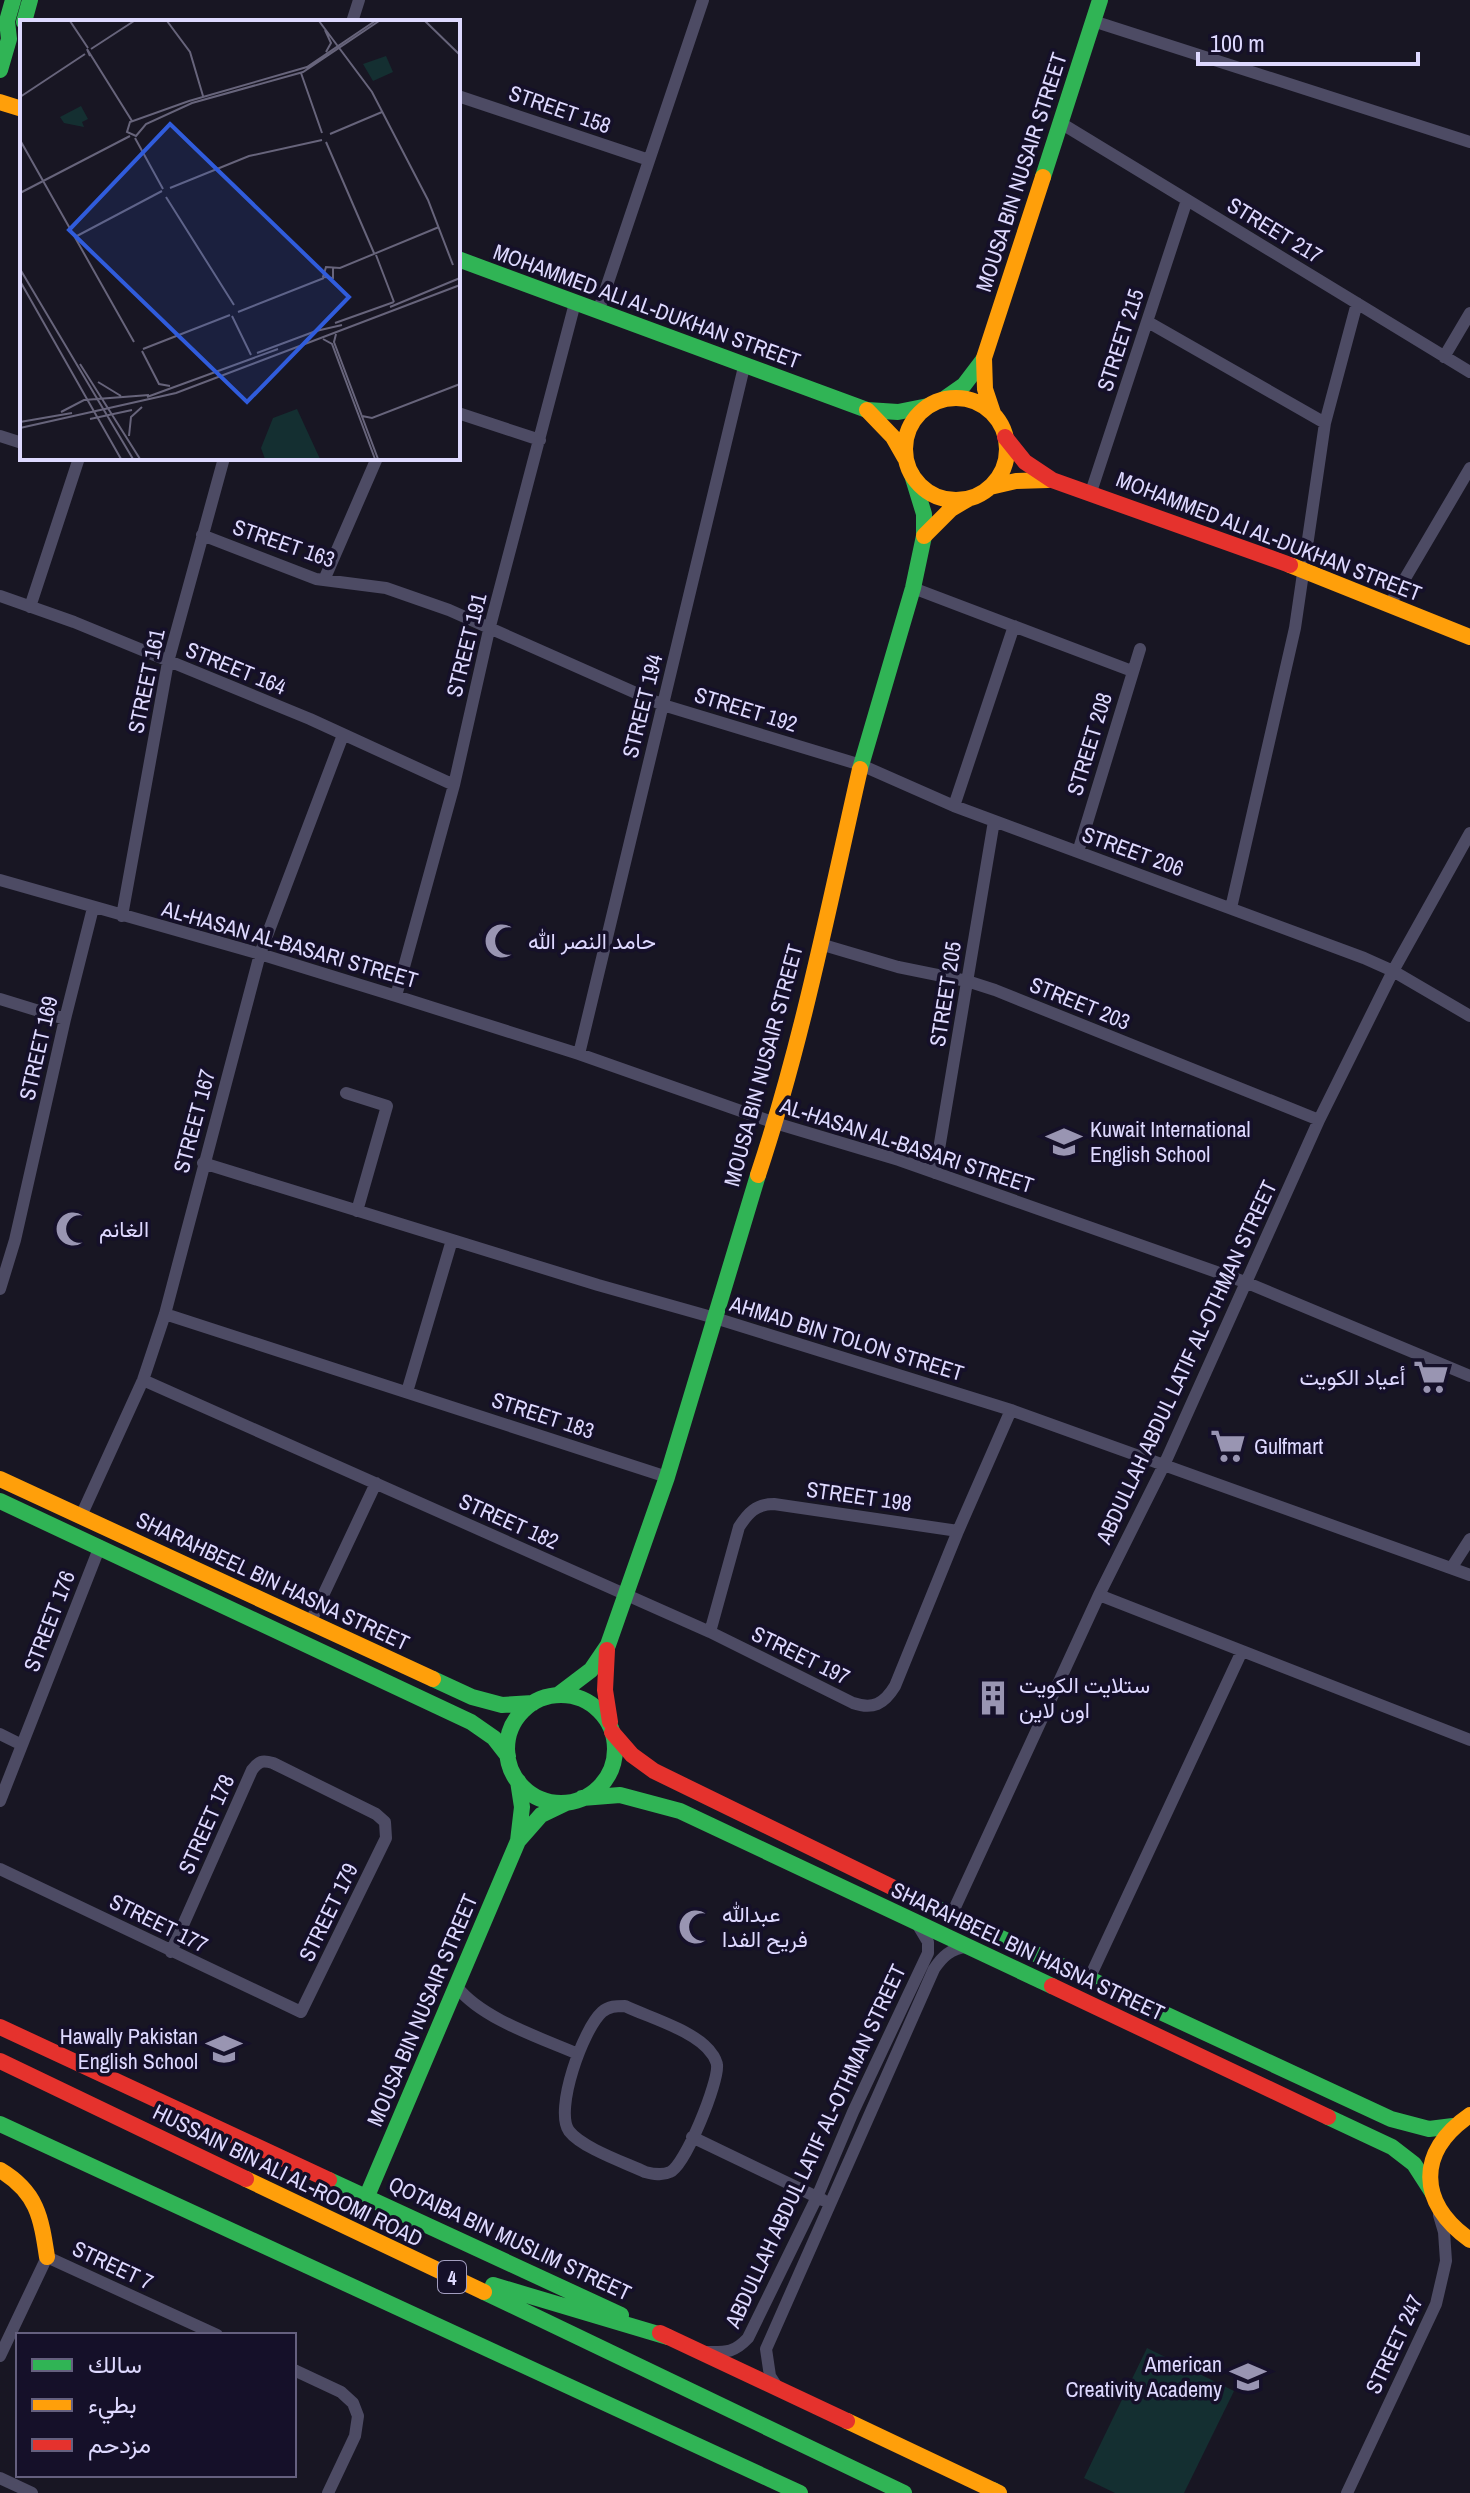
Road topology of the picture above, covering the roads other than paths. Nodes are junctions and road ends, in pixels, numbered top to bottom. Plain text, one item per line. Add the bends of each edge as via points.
1 (13, 0) edge
2 (30, 0) edge
3 (359, 0) edge
4 (703, 0) edge
5 (1100, 0) edge
6 (24, 20) edge
7 (353, 20) edge
8 (1093, 21) junction
9 (4, 38) edge
10 (0, 70) edge
11 (460, 97) edge
12 (0, 102) edge
13 (20, 108) edge
14 (1059, 122) junction
15 (1470, 142) edge
16 (649, 160) junction
17 (1187, 200) junction
18 (460, 260) edge
19 (575, 303) junction
20 (1357, 303) junction
21 (598, 312) junction
22 (1470, 313) edge
23 (1148, 322) junction
24 (1444, 357) junction
25 (984, 358) junction
26 (744, 367) junction
27 (1470, 372) edge
28 (936, 402) junction
29 (867, 410) junction
30 (993, 413) junction
31 (460, 414) edge
32 (1325, 423) junction
33 (0, 436) edge
34 (1005, 437) junction
35 (540, 440) junction
36 (20, 442) edge
37 (76, 460) edge
38 (223, 460) edge
39 (376, 460) edge
40 (910, 468) junction
41 (1470, 468) edge
42 (1052, 480) junction
43 (984, 491) junction
44 (1091, 492) junction
45 (202, 535) junction
46 (924, 536) junction
47 (1302, 569) junction
48 (324, 580) junction
49 (913, 588) junction
50 (0, 596) edge
51 (1390, 604) junction
52 (30, 607) junction
53 (1014, 626) junction
54 (489, 630) junction
55 (1470, 637) edge
56 (1140, 649) dead end
57 (168, 662) junction
58 (1132, 671) junction
59 (663, 705) junction
60 (343, 735) junction
61 (861, 765) junction
62 (454, 785) junction
63 (954, 806) junction
64 (994, 821) junction
65 (1470, 833) edge
66 (1078, 852) junction
67 (0, 880) edge
68 (93, 908) junction
69 (1231, 908) junction
70 (122, 916) junction
71 (820, 944) junction
72 (260, 954) junction
73 (1393, 971) junction
74 (967, 981) junction
75 (396, 996) junction
76 (0, 999) edge
77 (1470, 1016) edge
78 (65, 1019) junction
79 (579, 1054) junction
80 (346, 1093) dead end
81 (1319, 1120) junction
82 (775, 1123) junction
83 (203, 1163) junction
84 (935, 1173) junction
85 (357, 1211) junction
86 (452, 1240) junction
87 (1245, 1282) junction
88 (0, 1287) edge
89 (165, 1314) junction
90 (715, 1318) junction
91 (1470, 1376) edge
92 (143, 1380) junction
93 (407, 1392) junction
94 (1011, 1410) junction
95 (1164, 1465) junction
96 (667, 1477) junction
97 (0, 1479) edge
98 (376, 1483) junction
99 (0, 1501) edge
100 (81, 1516) junction
101 (958, 1531) junction
102 (1470, 1539) edge
103 (100, 1546) junction
104 (1452, 1567) junction
105 (1470, 1575) edge
106 (1099, 1595) junction
107 (625, 1596) junction
108 (310, 1623) junction
109 (710, 1632) junction
110 (608, 1645) junction
111 (1242, 1651) junction
112 (558, 1695) junction
113 (533, 1703) junction
114 (611, 1728) junction
115 (0, 1734) edge
116 (1470, 1740) edge
117 (22, 1745) junction
118 (508, 1756) junction
119 (518, 1781) junction
120 (578, 1800) junction
121 (0, 1801) edge
122 (387, 1828) joint
123 (518, 1841) junction
124 (0, 1869) edge
125 (951, 1916) junction
126 (916, 1922) junction
127 (969, 1947) junction
128 (171, 1952) junction
129 (1089, 1979) junction
130 (457, 1987) junction
131 (301, 2012) joint
132 (0, 2027) edge
133 (578, 2054) junction
134 (0, 2061) edge
135 (1470, 2115) edge
136 (0, 2124) edge
137 (1453, 2126) junction
138 (692, 2137) junction
139 (0, 2170) edge
140 (367, 2196) junction
141 (817, 2197) junction
142 (1434, 2198) junction
143 (831, 2203) junction
144 (1470, 2240) edge
145 (47, 2257) junction
146 (427, 2265) junction
147 (213, 2333) edge
148 (668, 2337) junction
149 (698, 2351) junction
150 (0, 2356) edge
151 (296, 2371) edge
152 (779, 2390) junction
153 (0, 2478) edge
154 (996, 2492) edge
155 (32, 2493) edge
156 (328, 2493) edge
157 (800, 2493) edge
158 (904, 2493) edge
159 (1346, 2493) edge

1 - 9 main road
2 - 6 main road
3 - 7 street
4 - 16 street
5 - 8 main road, MOUSA BIN NUSAIR STREET
8 - 14 main road, MOUSA BIN NUSAIR STREET
8 - 15 street
9 - 10 main road
11 - 16 street, STREET 158
12 - 13 main road
14 - 17 street, STREET 217
14 - 25 main road, MOUSA BIN NUSAIR STREET
16 - 21 street
17 - 20 street, STREET 217
17 - 23 street, STREET 215
18 - 19 main road, MOHAMMED ALI AL-DUKHAN STREET
19 - 21 main road, MOHAMMED ALI AL-DUKHAN STREET
19 - 35 street, STREET 191
20 - 24 street, STREET 217
20 - 32 street
21 - 26 main road, MOHAMMED ALI AL-DUKHAN STREET
22 - 24 street
23 - 32 street
23 - 44 street, STREET 215
24 - 27 street, STREET 217
25 - 28 main road, MOUSA BIN NUSAIR STREET via 964,385
25 - 30 main road, MOUSA BIN NUSAIR STREET via 985,389
26 - 29 main road, MOHAMMED ALI AL-DUKHAN STREET
26 - 59 street, STREET 194
28 - 29 main road, MOHAMMED ALI AL-DUKHAN STREET via 909,411
28 - 30 main road via 962,398
28 - 40 main road via 909,430 905,445
29 - 40 main road, MOHAMMED ALI AL-DUKHAN STREET via 893,437
30 - 34 main road
31 - 35 street
32 - 47 street
33 - 36 street
34 - 42 main road, MOHAMMED ALI AL-DUKHAN STREET via 1024,463
34 - 43 main road via 1006,460
35 - 54 street, STREET 191
37 - 52 street
38 - 45 street, STREET 161
39 - 48 street
40 - 43 main road via 934,495 964,499
40 - 46 main road, MOUSA BIN NUSAIR STREET via 922,502
41 - 51 street
42 - 43 main road, MOHAMMED ALI AL-DUKHAN STREET via 1016,481
42 - 44 main road, MOHAMMED ALI AL-DUKHAN STREET
43 - 46 main road via 951,509
44 - 47 main road, MOHAMMED ALI AL-DUKHAN STREET
45 - 48 street, STREET 163
45 - 57 street, STREET 161
46 - 49 main road, MOUSA BIN NUSAIR STREET
47 - 51 main road, MOHAMMED ALI AL-DUKHAN STREET
47 - 69 street via 1295,628
48 - 54 street, STREET 163 via 386,588
49 - 53 street
49 - 61 main road, MOUSA BIN NUSAIR STREET
50 - 52 street, STREET 164
51 - 55 main road, MOHAMMED ALI AL-DUKHAN STREET
52 - 57 street, STREET 164
53 - 58 street
53 - 63 street
54 - 59 street, STREET 192
54 - 62 street, STREET 191
56 - 58 street, STREET 208
57 - 60 street, STREET 164
57 - 70 street, STREET 161
58 - 66 street, STREET 208
59 - 61 street, STREET 192
59 - 79 street, STREET 194
60 - 62 street, STREET 164
60 - 72 street, STREET 167
61 - 63 street, STREET 206
61 - 71 main road, MOUSA BIN NUSAIR STREET
62 - 75 street, STREET 191
63 - 64 street, STREET 206
64 - 66 street, STREET 206
64 - 74 street, STREET 205
65 - 73 street, ABDULLAH ABDUL LATIF AL-OTHMAN STREET
66 - 69 street, STREET 206
67 - 68 street, AL-HASAN AL-BASARI STREET
68 - 70 street, AL-HASAN AL-BASARI STREET
68 - 78 street, STREET 169
69 - 73 street, STREET 206
70 - 72 street, AL-HASAN AL-BASARI STREET
71 - 74 street, STREET 203
71 - 82 main road, MOUSA BIN NUSAIR STREET
72 - 75 street, AL-HASAN AL-BASARI STREET
72 - 83 street, STREET 167
73 - 77 street, STREET 206
73 - 81 street, ABDULLAH ABDUL LATIF AL-OTHMAN STREET
74 - 81 street, STREET 203
74 - 84 street, STREET 205
75 - 79 street, AL-HASAN AL-BASARI STREET
76 - 78 street
78 - 88 street, STREET 169
79 - 82 street, AL-HASAN AL-BASARI STREET
80 - 85 street via 387,1106
81 - 87 street, ABDULLAH ABDUL LATIF AL-OTHMAN STREET
82 - 84 street, AL-HASAN AL-BASARI STREET
82 - 90 main road, MOUSA BIN NUSAIR STREET
83 - 85 street, AHMAD BIN TOLON STREET
83 - 89 street, STREET 167
84 - 87 street, AL-HASAN AL-BASARI STREET
85 - 86 street, AHMAD BIN TOLON STREET
86 - 90 street, AHMAD BIN TOLON STREET
86 - 93 street
87 - 91 street, AL-HASAN AL-BASARI STREET
87 - 95 street, ABDULLAH ABDUL LATIF AL-OTHMAN STREET
89 - 92 street, STREET 167
89 - 93 street, STREET 183
90 - 94 street, AHMAD BIN TOLON STREET
90 - 96 main road, MOUSA BIN NUSAIR STREET
92 - 98 street, STREET 182
92 - 100 street, STREET 167
93 - 96 street, STREET 183
94 - 95 street, AHMAD BIN TOLON STREET
94 - 101 street
95 - 104 street, AHMAD BIN TOLON STREET
95 - 106 street, ABDULLAH ABDUL LATIF AL-OTHMAN STREET
96 - 107 main road, MOUSA BIN NUSAIR STREET
97 - 100 main road, SHARAHBEEL BIN HASNA STREET
98 - 107 street, STREET 182
98 - 108 street
99 - 103 main road, SHARAHBEEL BIN HASNA STREET
100 - 108 main road, SHARAHBEEL BIN HASNA STREET
101 - 109 street, STREET 198 via 774,1504 755,1508 739,1527
101 - 109 street, STREET 197 via 895,1686 876,1706 853,1703
102 - 104 street
103 - 117 street, STREET 176
103 - 118 main road, SHARAHBEEL BIN HASNA STREET via 471,1722
104 - 105 street, AHMAD BIN TOLON STREET
106 - 111 street
106 - 125 street, ABDULLAH ABDUL LATIF AL-OTHMAN STREET
107 - 109 street, STREET 197
107 - 110 main road, MOUSA BIN NUSAIR STREET
108 - 113 main road, SHARAHBEEL BIN HASNA STREET via 472,1697 502,1705
110 - 112 main road, MOUSA BIN NUSAIR STREET via 591,1670
110 - 114 main road, MOUSA BIN NUSAIR STREET via 605,1679
111 - 116 street
111 - 129 street
112 - 113 main road
112 - 114 main road via 584,1700
113 - 118 main road via 514,1722
114 - 120 main road via 612,1767 597,1789
114 - 125 main road, SHARAHBEEL BIN HASNA STREET via 625,1748 654,1771
115 - 117 street
117 - 121 street, STREET 176
118 - 119 main road
119 - 120 main road via 539,1797
119 - 123 main road, MOUSA BIN NUSAIR STREET
120 - 123 main road, MOUSA BIN NUSAIR STREET via 541,1815
120 - 126 main road, SHARAHBEEL BIN HASNA STREET via 620,1795 680,1811
122 - 128 street, STREET 178 via 376,1814 273,1763 258,1762
122 - 131 street, STREET 179
123 - 130 main road, MOUSA BIN NUSAIR STREET
124 - 128 street, STREET 177
125 - 129 main road, SHARAHBEEL BIN HASNA STREET
126 - 127 main road, SHARAHBEEL BIN HASNA STREET
126 - 141 street, ABDULLAH ABDUL LATIF AL-OTHMAN STREET via 928,1953
127 - 142 main road, SHARAHBEEL BIN HASNA STREET via 1392,2147 1414,2164
127 - 143 street, ABDULLAH ABDUL LATIF AL-OTHMAN STREET via 957,1947 934,1969
128 - 131 street, STREET 177
129 - 137 main road, SHARAHBEEL BIN HASNA STREET via 1391,2119 1427,2129
130 - 133 street via 481,2010
130 - 140 main road, MOUSA BIN NUSAIR STREET
132 - 140 main road, QOTAIBA BIN MUSLIM STREET
133 - 138 street via 563,2119 574,2136 654,2174 677,2167
133 - 138 street via 599,2015 613,2007 625,2006 697,2039 717,2065
134 - 146 main road, HUSSAIN BIN ALI AL-ROOMI ROAD / 4
135 - 137 main road
136 - 157 main road, 4
137 - 142 main road via 1433,2156
138 - 141 street
139 - 145 main road via 24,2186 36,2203
140 - 148 main road, QOTAIBA BIN MUSLIM STREET
141 - 143 street
141 - 149 street, ABDULLAH ABDUL LATIF AL-OTHMAN STREET via 748,2338 731,2351
142 - 144 main road, SHARAHBEEL BIN HASNA STREET via 1448,2224
142 - 159 street, STREET 247 via 1446,2261 1436,2304
143 - 152 street, ABDULLAH ABDUL LATIF AL-OTHMAN STREET via 766,2349 770,2376
145 - 147 street, STREET 7
145 - 150 street, STREET 7
146 - 148 main road
146 - 158 main road, HUSSAIN BIN ALI AL-ROOMI ROAD / 4
148 - 149 main road, QOTAIBA BIN MUSLIM STREET
149 - 152 main road, QOTAIBA BIN MUSLIM STREET
151 - 156 street via 341,2392 358,2416 355,2436
152 - 154 main road, QOTAIBA BIN MUSLIM STREET
153 - 155 street

